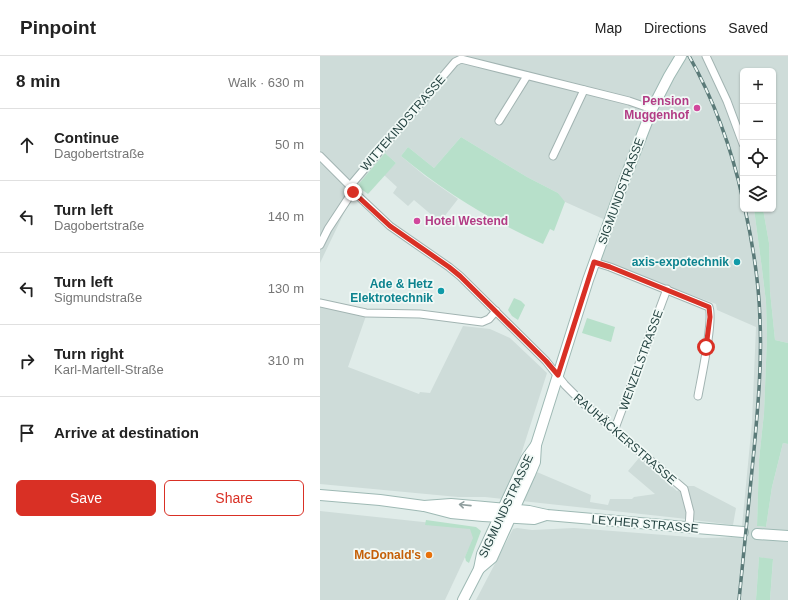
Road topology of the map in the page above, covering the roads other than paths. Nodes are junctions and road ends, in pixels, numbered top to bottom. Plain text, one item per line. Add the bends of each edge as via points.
1 (681, 56) edge
2 (706, 56) edge
3 (527, 76) junction
4 (584, 90) junction
5 (652, 109) junction
6 (499, 121) dead end
7 (742, 140) edge
8 (320, 156) edge
9 (552, 156) dead end
10 (351, 189) junction
11 (320, 245) edge
12 (594, 262) junction
13 (666, 289) junction
14 (320, 303) edge
15 (496, 311) junction
16 (558, 375) junction
17 (698, 396) dead end
18 (614, 432) junction
19 (536, 445) junction
20 (320, 495) edge
21 (501, 513) junction
22 (513, 514) junction
23 (690, 528) junction
24 (743, 532) dead end
25 (788, 536) edge
26 (788, 541) edge
27 (479, 569) junction
28 (463, 600) edge

1 - 5 main road, SIGMUNDSTRASSE
2 - 7 street
3 - 4 street, WITTEKINDSTRASSE
3 - 6 street
3 - 10 street, WITTEKINDSTRASSE via 467,60 455,62
4 - 5 street, WITTEKINDSTRASSE
4 - 9 street
5 - 12 main road, SIGMUNDSTRASSE
8 - 10 street, RAUHÄCKERSTRASSE
10 - 11 street, WITTEKINDSTRASSE
10 - 15 street, RAUHÄCKERSTRASSE via 390,226 460,276
12 - 13 street
12 - 16 main road, SIGMUNDSTRASSE
13 - 17 street via 706,305 710,310
13 - 18 street, WENZELSTRASSE
14 - 15 street via 366,313 420,314 482,322
15 - 16 street, RAUHÄCKERSTRASSE
16 - 18 street, RAUHÄCKERSTRASSE via 573,394
16 - 19 main road, SIGMUNDSTRASSE
18 - 23 street, RAUHÄCKERSTRASSE via 684,489 690,512
19 - 21 main road, SIGMUNDSTRASSE via 526,459
19 - 22 main road, SIGMUNDSTRASSE via 535,462
20 - 21 main road, LEYHER STRASSE via 424,506 451,504
21 - 22 main road, LEYHER STRASSE
21 - 27 main road, SIGMUNDSTRASSE via 482,554
22 - 23 main road, LEYHER STRASSE via 535,512
22 - 27 main road, SIGMUNDSTRASSE via 492,558
23 - 24 main road, LEYHER STRASSE
25 - 26 main road via 762,534
27 - 28 main road, SIGMUNDSTRASSE

